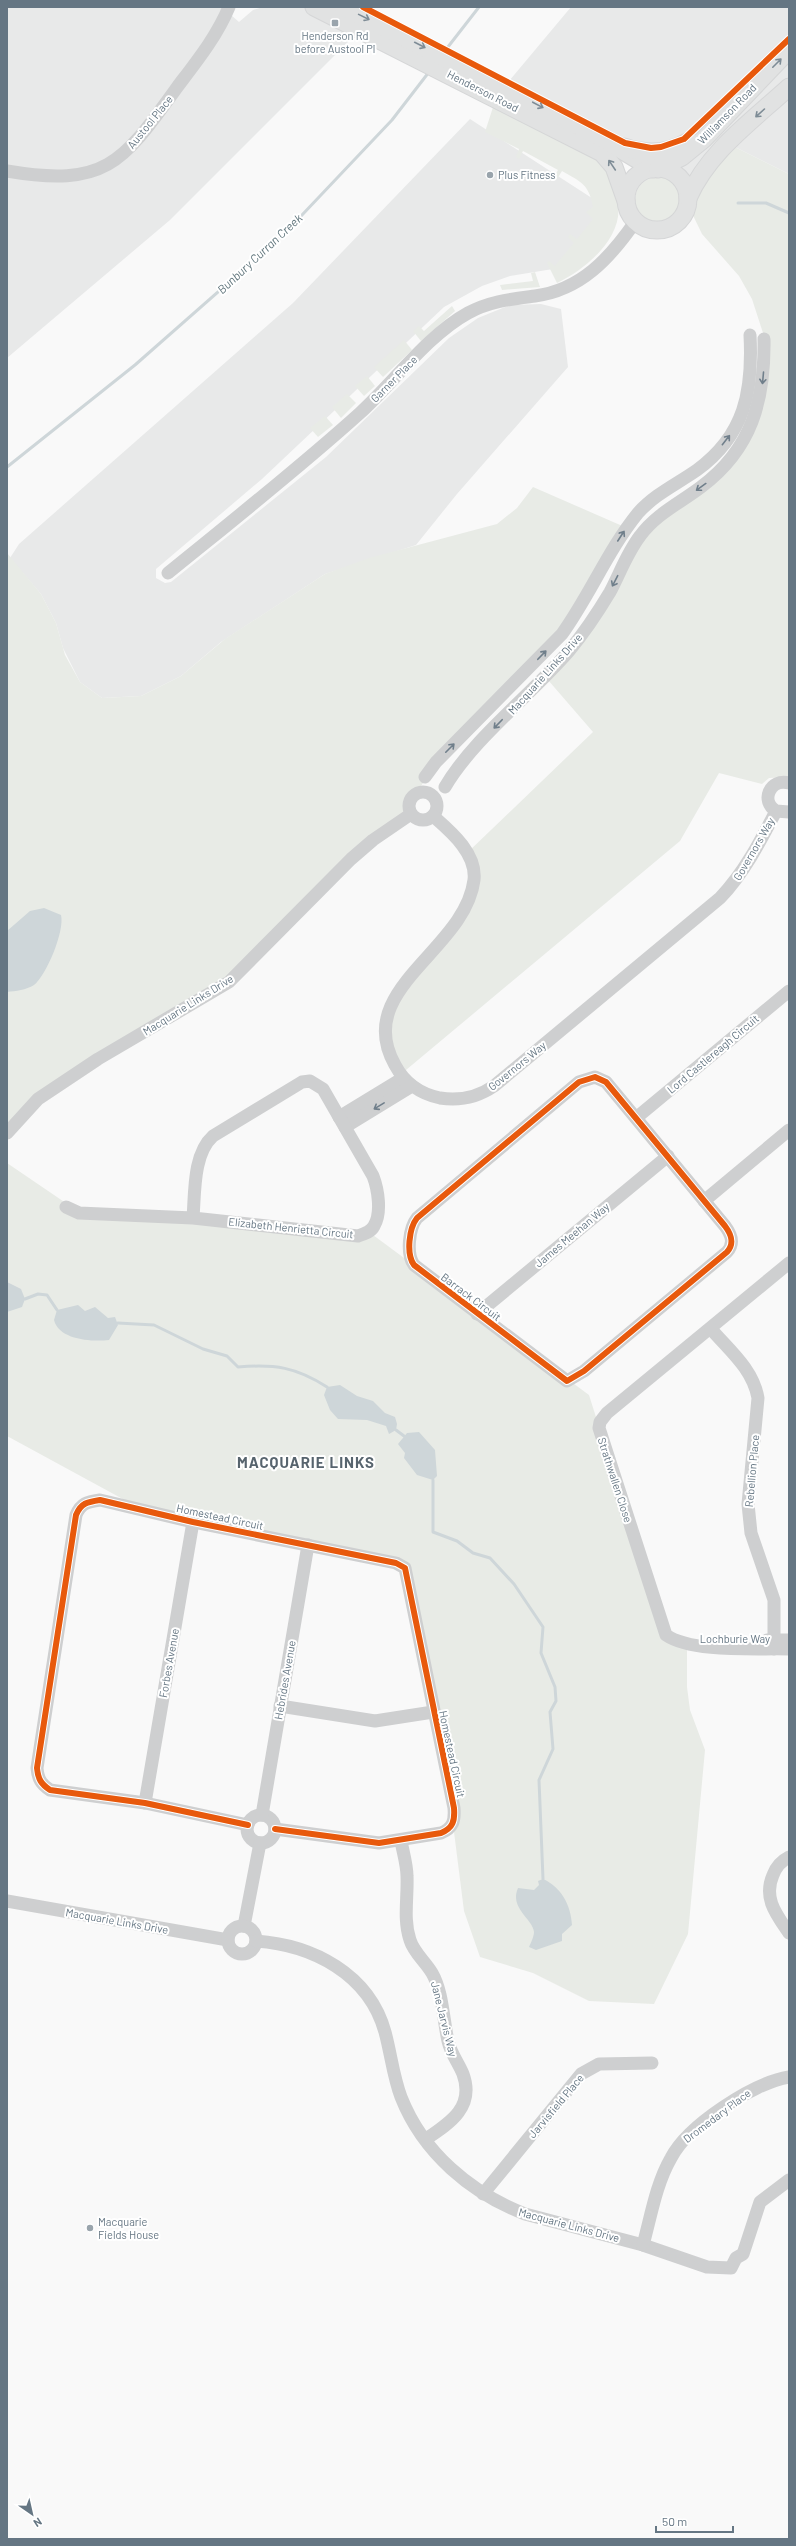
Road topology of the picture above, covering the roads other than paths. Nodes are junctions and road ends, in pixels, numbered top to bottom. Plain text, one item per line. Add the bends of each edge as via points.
1 (229, 7) edge
2 (314, 7) edge
3 (343, 7) edge
4 (381, 32) junction
5 (789, 50) edge
6 (789, 87) edge
7 (499, 92) junction
8 (744, 95) junction
9 (600, 137) junction
10 (656, 169) junction
11 (7, 171) edge
12 (688, 198) junction
13 (626, 201) junction
14 (635, 222) junction
15 (750, 336) dead end
16 (764, 339) dead end
17 (168, 573) dead end
18 (425, 777) dead end
19 (789, 783) edge
20 (445, 787) dead end
21 (782, 812) edge
22 (411, 814) junction
23 (433, 816) junction
24 (789, 991) edge
25 (408, 1082) junction
26 (636, 1118) junction
27 (342, 1122) junction
28 (789, 1130) edge
29 (7, 1134) edge
30 (668, 1156) junction
31 (704, 1201) junction
32 (66, 1207) dead end
33 (193, 1218) junction
34 (789, 1263) edge
35 (477, 1314) junction
36 (711, 1329) junction
37 (193, 1522) junction
38 (308, 1545) junction
39 (789, 1640) edge
40 (688, 1643) joint
41 (774, 1644) junction
42 (789, 1649) edge
43 (280, 1706) junction
44 (433, 1712) junction
45 (145, 1803) junction
46 (262, 1815) junction
47 (248, 1825) junction
48 (275, 1829) junction
49 (401, 1840) junction
50 (260, 1843) junction
51 (789, 1857) edge
52 (7, 1901) edge
53 (244, 1926) junction
54 (789, 1933) edge
55 (228, 1940) junction
56 (256, 1941) junction
57 (652, 2063) dead end
58 (789, 2077) edge
59 (426, 2139) junction
60 (789, 2180) edge
61 (483, 2194) junction
62 (643, 2245) junction

1 - 11 street, Austool Place via 200,56 144,133 122,155 103,167 77,176 50,178
2 - 4 main road, Henderson Road
3 -> 4 main road, Henderson Road
4 - 7 main road, Henderson Road
8 -> 5 main road, Williamson Road
6 -> 12 main road, Williamson Road via 714,156 701,171
7 -> 9 main road, Henderson Road
13 -> 7 main road, Henderson Road via 614,167 602,153
8 - 9 main road via 703,131 670,150 646,152
8 - 10 main road, Williamson Road via 694,148
9 - 10 main road, Henderson Road
10 - 12 main road via 670,171 679,178
10 - 13 main road via 642,172 633,180
12 - 14 main road via 684,214 677,223 667,228 650,229
13 - 14 main road
14 - 17 street, Garner Place via 603,262 573,285 555,292 491,303 468,313 448,327 356,416
18 -> 15 street, Macquarie Links Drive via 436,762 562,634 579,610 613,549 639,512 653,499 698,469 728,438 745,404 749,387 752,369
16 -> 20 street, Macquarie Links Drive via 760,399 754,420 723,470 672,506 640,535 610,591 574,645 465,759
19 - 21 street via 777,783 768,792 768,802
21 - 25 street, Governors Way via 736,882 720,898 494,1086 478,1095 454,1099 426,1094
22 - 23 street via 421,820
22 - 23 street via 408,806 411,798 423,792 431,795 436,802
22 - 29 street, Macquarie Links Drive via 351,859 229,982 98,1059 38,1099
23 - 25 street via 458,839 471,863 474,878 471,892 453,928 398,990 386,1017 386,1042 390,1056
24 - 26 street, Lord Castlereagh Circuit
25 - 27 street
26 - 30 street, Barrack Circuit
26 - 35 street, Barrack Circuit via 604,1080 595,1077 585,1079 417,1218 411,1230 412,1264
27 - 33 street, Elizabeth Henrietta Circuit via 317,1083 302,1082 213,1136 202,1148 200,1155
27 - 33 street, Elizabeth Henrietta Circuit via 374,1176 377,1219 374,1227 367,1233 358,1236
28 - 31 street
30 - 31 street, Barrack Circuit
30 - 35 street, James Meehan Way
31 - 35 street, Barrack Circuit via 730,1233 730,1248 576,1378 567,1381 561,1378
32 - 33 street, Elizabeth Henrietta Circuit via 79,1213
34 - 36 street, Strathwallen Close
36 - 40 street, Strathwallen Close via 606,1414 599,1428 666,1635
36 - 41 street, Rebellion Place via 748,1372 758,1398 748,1504 751,1533 774,1600
37 - 38 street, Homestead Circuit
37 - 45 street, Forbes Avenue
37 - 45 street, Homestead Circuit via 100,1500 80,1506 76,1515 37,1768 38,1777 50,1790
38 - 43 street, Hebrides Avenue
38 - 44 street, Homestead Circuit via 396,1563 405,1568
39 - 41 street, Lochburie Way
40 - 41 street, Lochburie Way via 694,1639
41 - 42 street, Lochburie Way
43 - 44 street via 375,1721
43 - 46 street, Hebrides Avenue
44 - 49 street, Homestead Circuit via 454,1808 454,1820 449,1829 441,1833
45 - 47 street, Homestead Circuit
46 - 47 street via 253,1818
46 - 48 street via 271,1819
47 - 50 street via 249,1837
48 - 49 street, Homestead Circuit via 371,1843
48 - 50 street via 272,1838
49 - 59 street, Jane Jarvis Way via 408,1875 407,1922 410,1939 414,1950 432,1974 437,1987 451,2052 462,2073 465,2087 461,2110 454,2119
50 - 53 street
51 - 54 street via 775,1870 768,1892 773,1908
52 - 55 street, Macquarie Links Drive
53 - 55 street via 235,1928
53 - 56 street via 253,1931
55 - 56 street via 230,1948 240,1954 252,1950
56 - 59 street, Macquarie Links Drive via 295,1948 317,1956 336,1965 353,1978 379,2014 401,2097 412,2120
57 - 61 street, Jarvisfield Place via 599,2064 581,2074
58 - 62 street, Dromedary Place via 765,2083 740,2096 692,2131 679,2144 664,2173
59 - 61 street, Macquarie Links Drive via 451,2170
60 - 62 street, Macquarie Links Drive via 760,2202 743,2254 736,2258 732,2268 707,2267
61 - 62 street, Macquarie Links Drive via 525,2214

